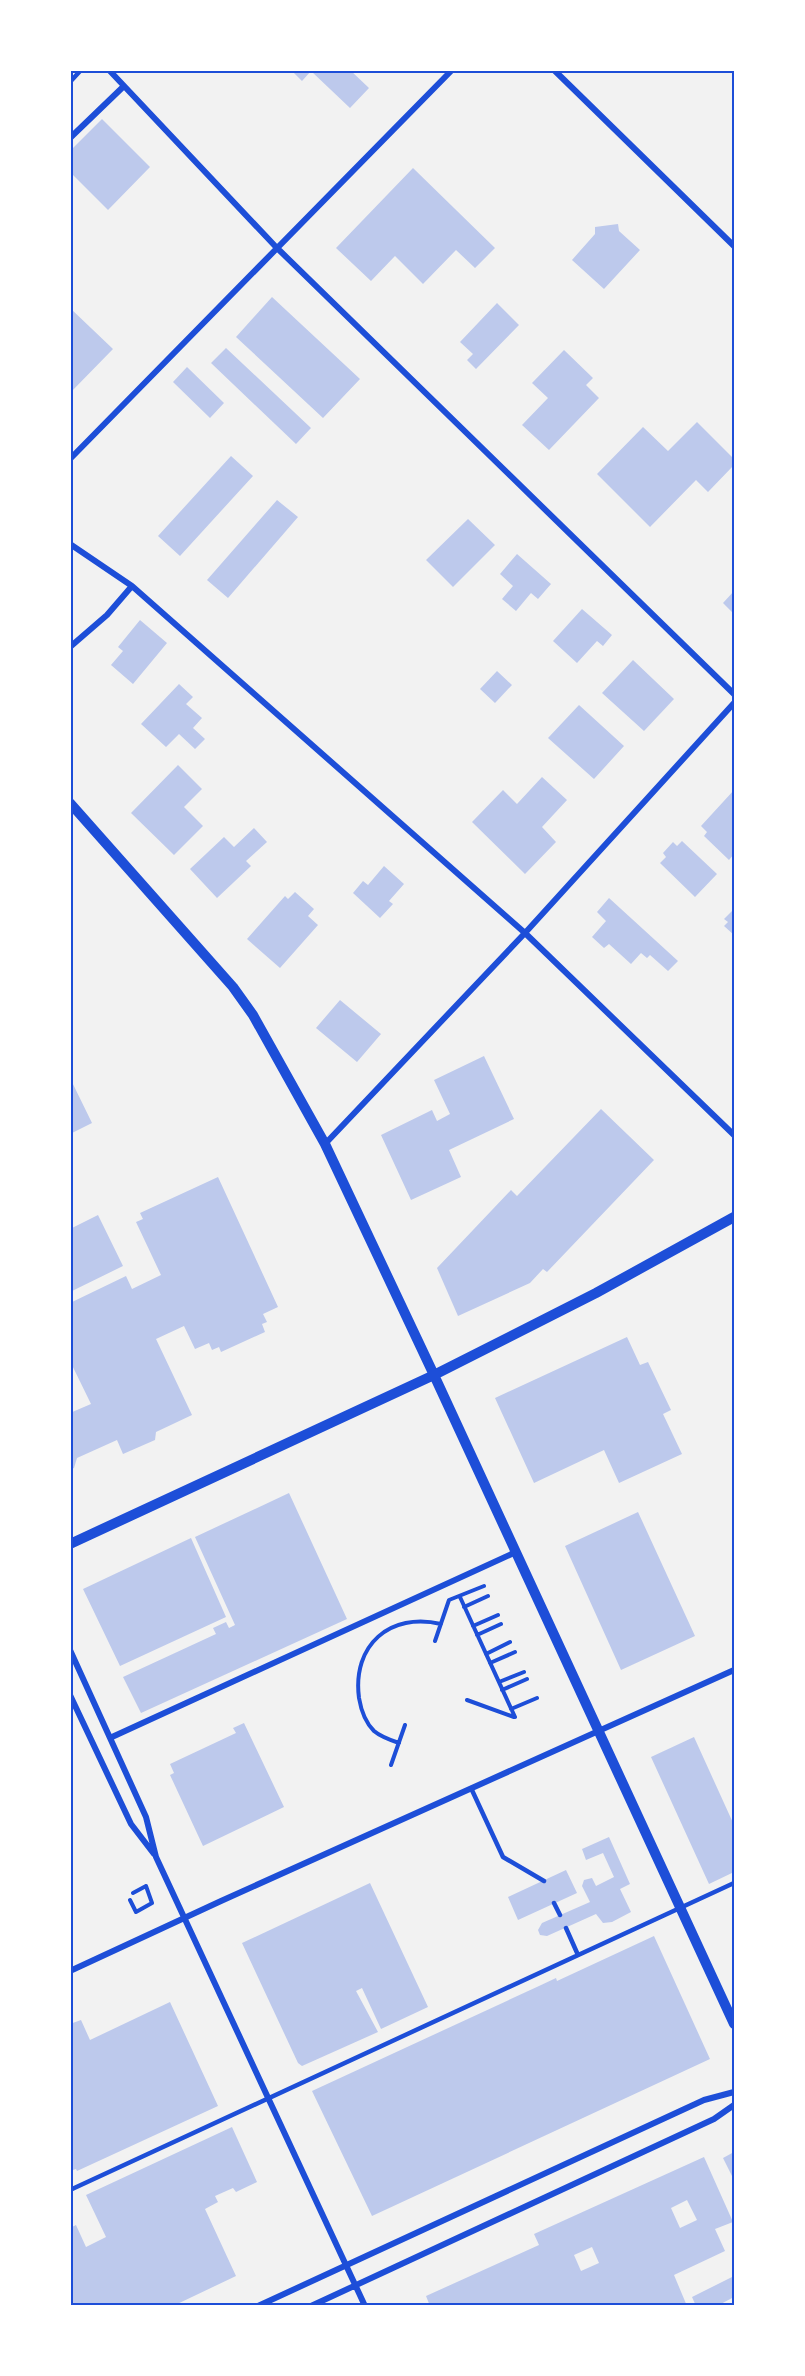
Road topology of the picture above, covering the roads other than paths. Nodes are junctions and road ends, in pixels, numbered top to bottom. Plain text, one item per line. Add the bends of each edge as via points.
1 (81, 70) edge
2 (108, 70) edge
3 (452, 70) edge
4 (554, 70) edge
5 (70, 82) edge
6 (124, 86) junction
7 (70, 138) edge
8 (735, 246) edge
9 (276, 247) junction
10 (70, 459) edge
11 (70, 544) edge
12 (132, 586) junction
13 (70, 647) edge
14 (735, 694) edge
15 (735, 703) edge
16 (70, 803) edge
17 (525, 933) junction
18 (735, 1136) edge
19 (325, 1144) junction
20 (735, 1217) edge
21 (434, 1376) junction
22 (70, 1544) edge
23 (516, 1552) junction
24 (70, 1650) edge
25 (735, 1670) edge
26 (70, 1695) edge
27 (598, 1731) junction
28 (112, 1737) junction
29 (471, 1788) junction
30 (156, 1857) junction
31 (544, 1881) dead end
32 (735, 1883) edge
33 (554, 1903) dead end
34 (681, 1908) junction
35 (560, 1915) dead end
36 (184, 1917) junction
37 (566, 1928) dead end
38 (578, 1955) junction
39 (70, 1971) edge
40 (735, 2024) edge
41 (735, 2092) edge
42 (267, 2098) junction
43 (735, 2105) edge
44 (70, 2190) edge
45 (346, 2265) junction
46 (356, 2286) junction
47 (258, 2306) edge
48 (311, 2306) edge
49 (365, 2306) edge

1 - 5 lane
2 - 6 street
3 - 9 street
4 - 8 street
6 - 7 street
6 - 9 street
9 - 10 street
9 - 14 street
11 - 12 street
12 - 13 street via 107,615
12 - 17 street
15 - 17 street
16 - 19 street via 233,987 253,1015
17 - 18 street
17 - 19 street
19 - 21 street
20 - 21 street
21 - 22 street
21 - 23 street
23 - 27 street
23 - 28 street
24 - 28 street
25 - 27 street
26 - 30 street via 131,1824
27 - 29 street
27 - 34 street
28 - 30 street via 146,1818
29 - 31 lane via 503,1857
29 - 36 street
30 - 36 street
32 - 34 lane
33 - 35 lane
34 - 38 lane
34 - 40 street
36 - 39 street
36 - 42 street
37 - 38 lane
38 - 42 lane
41 - 45 street via 704,2100
42 - 44 lane
42 - 45 street
43 - 46 street via 714,2119
45 - 46 street
45 - 47 street
46 - 48 street
46 - 49 street

